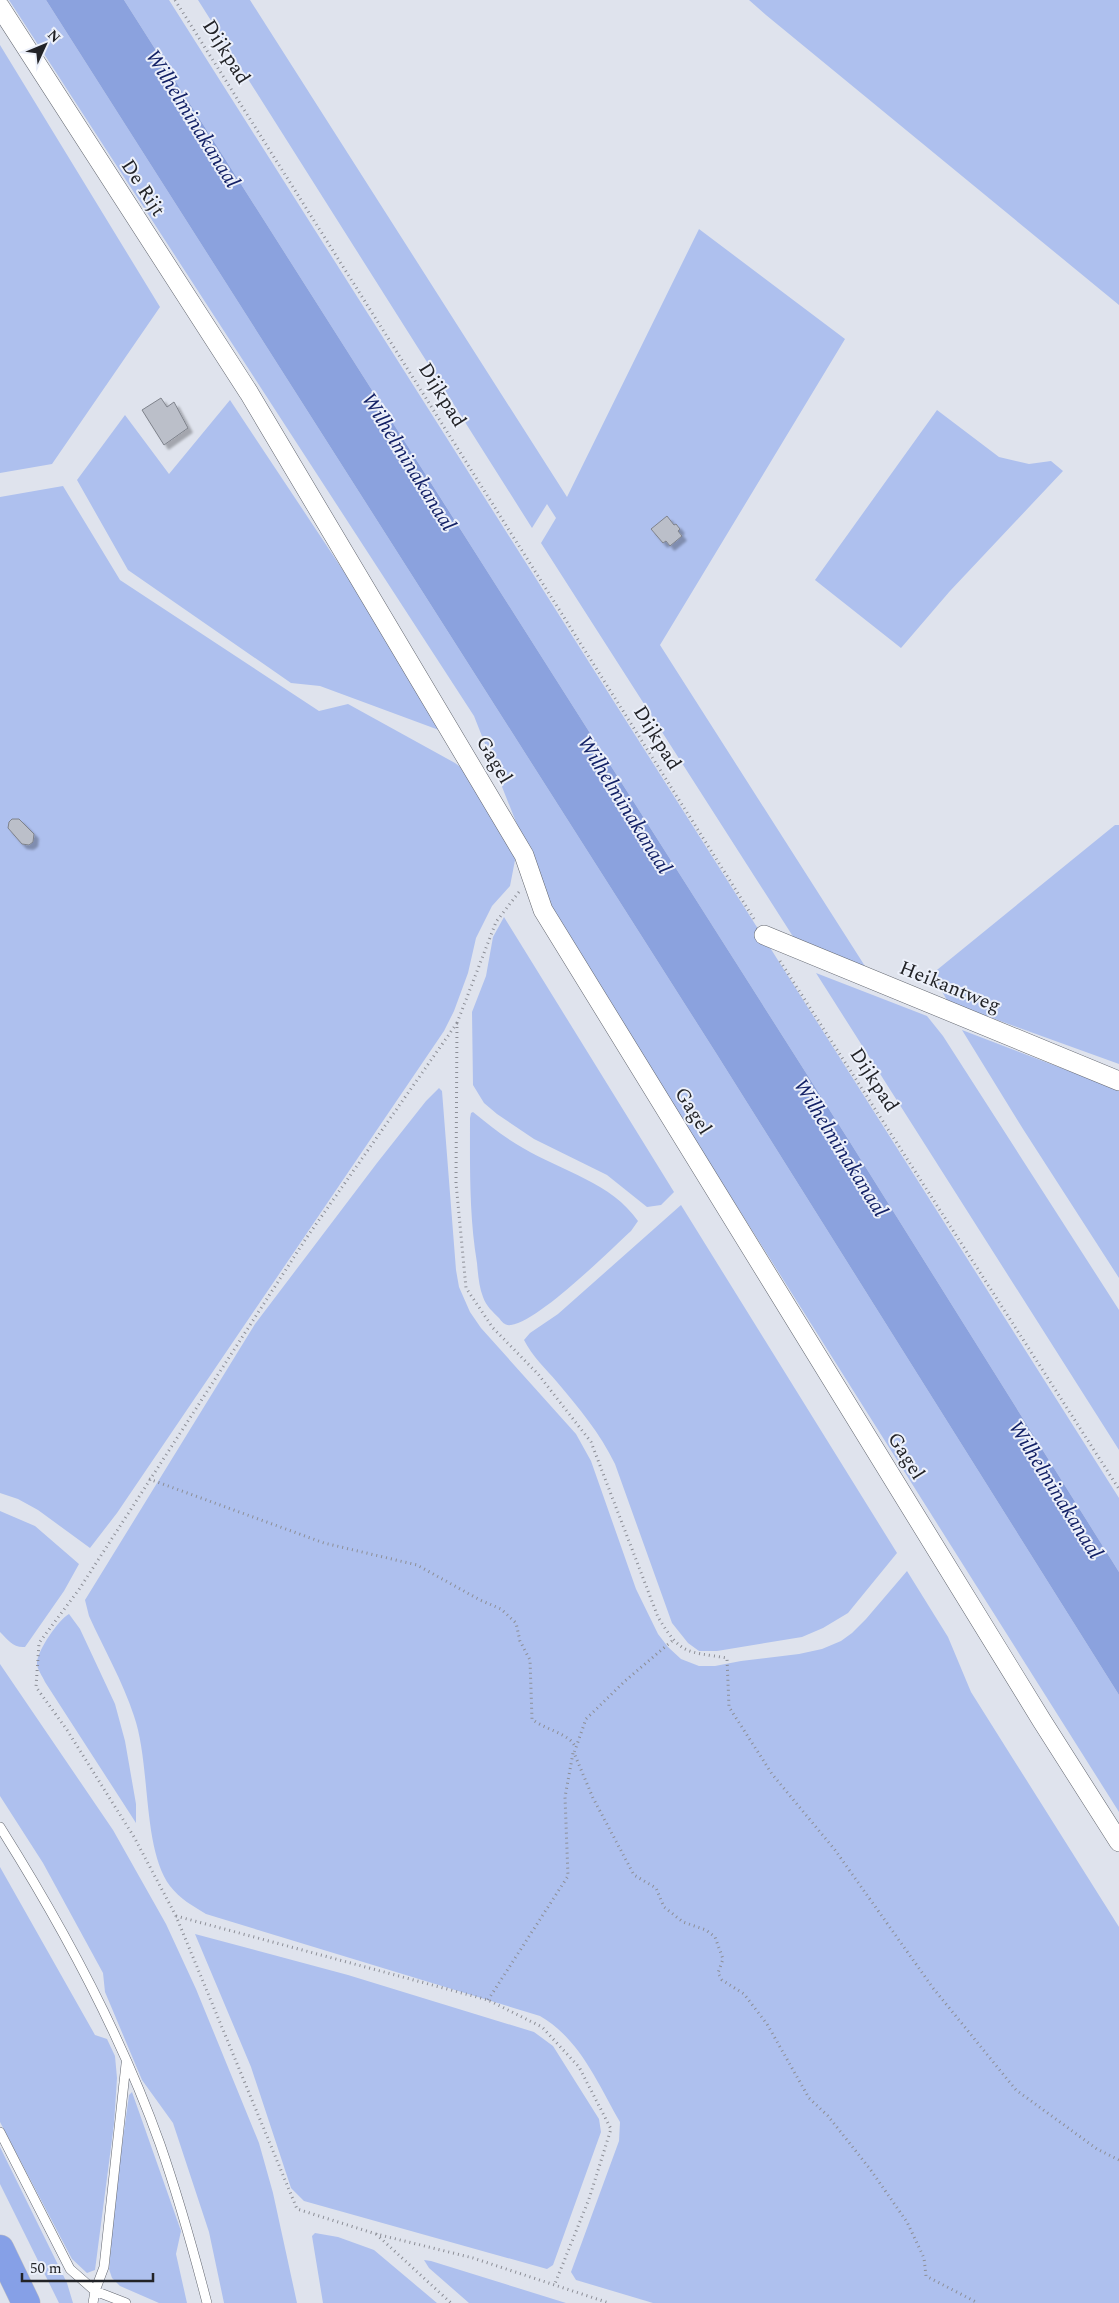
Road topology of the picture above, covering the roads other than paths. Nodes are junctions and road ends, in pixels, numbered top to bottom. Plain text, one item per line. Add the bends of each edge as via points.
1 (0, 7) edge
2 (249, 393) joint
3 (764, 935) road end
4 (1119, 1081) edge
5 (0, 1827) edge
6 (1119, 1842) edge
7 (126, 2061) junction
8 (0, 2132) edge
9 (0, 2249) edge
10 (95, 2290) junction
11 (26, 2303) edge
12 (93, 2303) edge
13 (126, 2303) edge
14 (207, 2303) edge

1 - 2 street, De Rijt
2 - 6 street, Gagel via 524,855 543,910
3 - 4 street, Heikantweg
5 - 7 lane via 95,1994
7 - 10 lane via 104,2267
7 - 14 lane via 162,2152 187,2227
8 - 10 lane via 70,2269
9 - 11 highway
10 - 12 lane
10 - 13 lane

